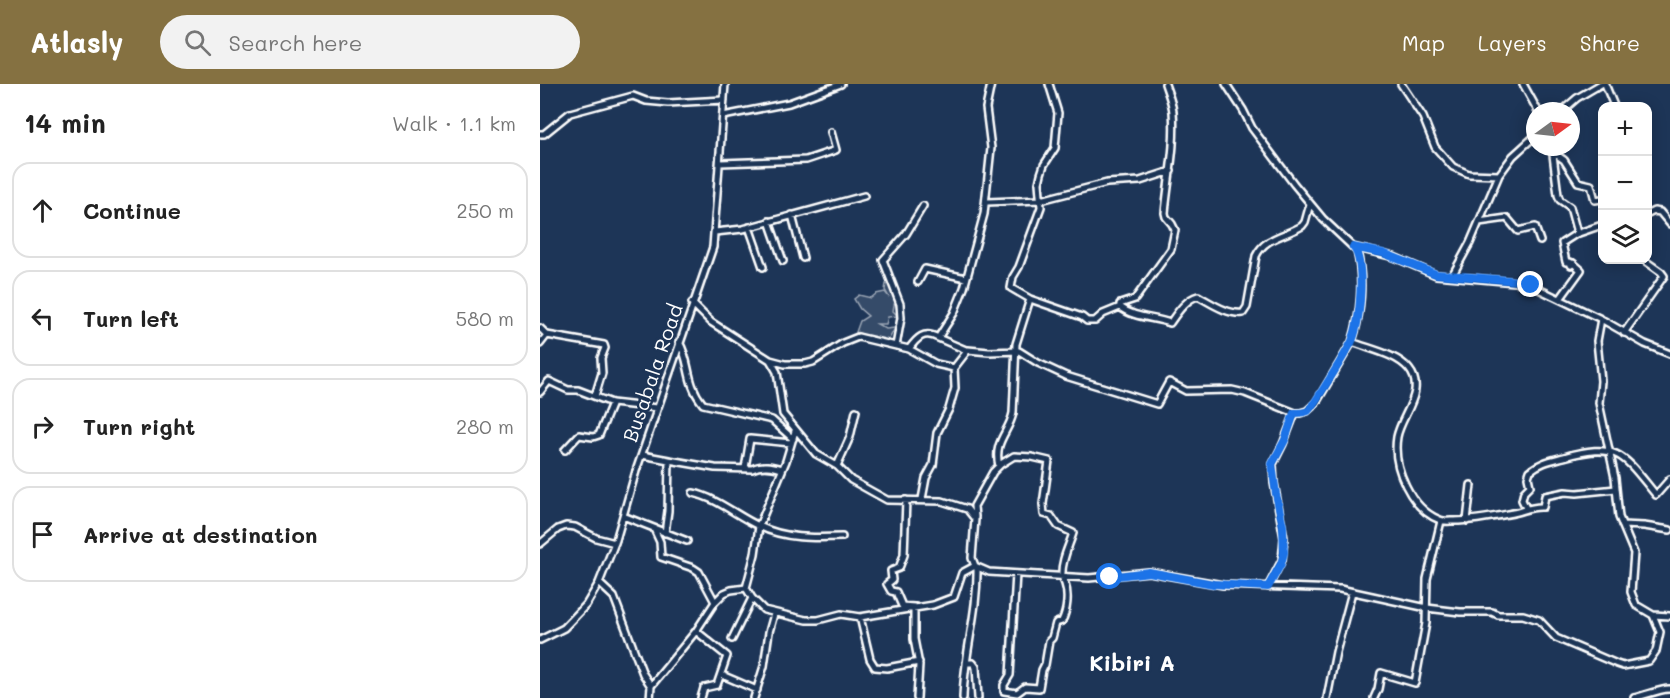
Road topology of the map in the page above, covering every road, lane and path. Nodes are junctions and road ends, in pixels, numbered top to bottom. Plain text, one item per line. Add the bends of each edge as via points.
1 (725, 84) edge
2 (841, 84) edge
3 (991, 84) edge
4 (1050, 84) edge
5 (1165, 84) edge
6 (1226, 84) edge
7 (1401, 84) edge
8 (1523, 84) edge
9 (1603, 84) edge
10 (724, 100) junction
11 (1533, 102) edge
12 (1572, 102) edge
13 (1612, 102) edge
14 (723, 116) junction
15 (831, 132) dead end
16 (540, 134) edge
17 (1526, 145) edge
18 (1553, 156) edge
19 (1560, 156) edge
20 (720, 163) junction
21 (1171, 171) junction
22 (1499, 175) junction
23 (864, 196) dead end
24 (1041, 200) junction
25 (1598, 200) edge
26 (987, 202) junction
27 (1310, 204) junction
28 (923, 206) dead end
29 (1652, 213) edge
30 (792, 215) junction
31 (769, 221) junction
32 (1479, 222) junction
33 (1670, 224) edge
34 (1598, 226) edge
35 (749, 227) junction
36 (715, 232) junction
37 (1577, 233) junction
38 (1540, 241) dead end
39 (1353, 247) junction
40 (803, 258) dead end
41 (783, 261) dead end
42 (1650, 264) edge
43 (763, 267) dead end
44 (1452, 276) junction
45 (966, 278) junction
46 (918, 282) dead end
47 (1030, 299) junction
48 (1560, 299) junction
49 (692, 303) junction
50 (1120, 307) junction
51 (1601, 319) junction
52 (540, 328) edge
53 (1624, 333) junction
54 (547, 335) junction
55 (938, 338) junction
56 (679, 342) junction
57 (1352, 342) junction
58 (540, 344) edge
59 (896, 346) junction
60 (909, 349) junction
61 (966, 350) junction
62 (1016, 350) junction
63 (1669, 352) edge
64 (770, 360) junction
65 (954, 368) junction
66 (540, 392) edge
67 (595, 396) junction
68 (612, 403) junction
69 (657, 408) junction
70 (856, 411) dead end
71 (1294, 413) junction
72 (795, 431) junction
73 (792, 441) junction
74 (565, 450) dead end
75 (1608, 450) junction
76 (642, 454) junction
77 (669, 460) junction
78 (837, 466) junction
79 (999, 466) junction
80 (745, 468) junction
81 (782, 469) junction
82 (1670, 479) edge
83 (1471, 485) dead end
84 (1616, 489) junction
85 (693, 493) dead end
86 (922, 499) junction
87 (906, 500) junction
88 (974, 506) junction
89 (1526, 508) junction
90 (967, 509) junction
91 (623, 516) junction
92 (975, 519) junction
93 (1441, 521) junction
94 (1467, 521) junction
95 (1622, 525) junction
96 (759, 526) junction
97 (654, 529) junction
98 (1670, 530) edge
99 (665, 533) junction
100 (842, 537) dead end
101 (687, 541) dead end
102 (615, 543) junction
103 (540, 544) edge
104 (976, 567) junction
105 (1016, 574) junction
106 (1062, 576) junction
107 (599, 584) junction
108 (1268, 587) junction
109 (746, 588) junction
110 (1352, 592) junction
111 (752, 598) junction
112 (715, 602) junction
113 (914, 608) junction
114 (1427, 608) junction
115 (774, 614) junction
116 (1653, 615) junction
117 (1670, 616) edge
118 (860, 617) junction
119 (696, 631) junction
120 (732, 639) dead end
121 (540, 640) edge
122 (1050, 658) dead end
123 (919, 662) junction
124 (966, 663) junction
125 (1045, 665) junction
126 (722, 675) junction
127 (651, 686) junction
128 (1670, 689) edge
129 (757, 690) junction
130 (650, 698) edge
131 (700, 698) edge
132 (754, 698) edge
133 (916, 698) edge
134 (963, 698) edge
135 (978, 698) edge
136 (1327, 698) edge
137 (1374, 698) edge
138 (1634, 698) edge

1 - 10 street, Busabala Road
2 - 14 street via 789,103
3 - 26 street via 986,108 991,148
4 - 24 street via 1058,127 1054,148 1041,174
5 - 21 street via 1173,111
6 - 27 street via 1252,128
7 - 22 street via 1423,117 1435,147 1449,163 1463,172
8 - 11 street
9 - 12 street
9 - 13 street
10 - 14 street, Busabala Road
10 - 16 street via 668,103 633,96 570,112
14 - 20 street, Busabala Road
15 - 20 street via 836,150 809,159
17 - 22 street
18 - 37 street via 1558,195 1570,207
19 - 25 street via 1578,182 1591,185
20 - 36 street, Busabala Road
21 - 24 street via 1140,181 1107,183
21 - 50 street via 1165,213 1174,230 1171,249 1135,299
22 - 32 street
23 - 30 street
24 - 26 street
24 - 47 street via 1011,284 1013,291
26 - 45 street
27 - 39 street
27 - 50 street via 1302,226 1259,249 1243,313 1195,296 1170,323 1127,313
28 - 59 street via 884,260 900,304
29 - 33 street via 1658,211
30 - 31 street
30 - 40 street
31 - 35 street
31 - 41 street
32 - 38 street via 1508,218 1518,231 1535,227
32 - 44 street
34 - 37 street
35 - 36 street
35 - 43 street
36 - 49 street, Busabala Road
37 - 48 street via 1561,246 1566,262 1581,270
39 - 44 street via 1394,257 1427,272
39 - 57 street via 1358,256 1360,298
42 - 53 street via 1664,276
44 - 48 street via 1519,281
45 - 46 street via 926,268
45 - 55 street via 954,313
47 - 50 street via 1087,321 1095,321
47 - 62 street
48 - 51 street
49 - 56 street, Busabala Road
49 - 64 street via 711,322
51 - 53 street
51 - 75 street via 1597,341 1599,403
52 - 54 street
53 - 63 street
54 - 58 street
54 - 67 street via 604,345
55 - 60 street via 922,335
55 - 61 street
56 - 69 street, Busabala Road
56 - 73 street via 688,377 703,404 772,420
57 - 71 street via 1316,403 1307,411
57 - 93 street via 1402,362 1413,376 1415,395 1396,442 1399,468 1412,497
59 - 60 street
59 - 64 street via 858,337 808,363 791,365
60 - 65 street via 936,364
61 - 62 street
61 - 65 street
62 - 71 street via 1066,376 1157,404 1169,382 1186,391 1245,393
62 - 79 street via 1013,412 998,446
64 - 72 street via 777,372 781,411
65 - 86 street via 955,388 937,433 933,465
66 - 67 street via 549,381
67 - 68 street
68 - 69 street
68 - 74 street via 599,435 579,435
69 - 76 street, Busabala Road
70 - 78 street
71 - 108 street via 1272,464 1284,553
72 - 73 street
72 - 78 street via 816,454
73 - 80 street via 752,438
73 - 81 street
75 - 82 street via 1631,463 1656,495
75 - 84 street
75 - 89 street via 1587,451 1533,468 1528,474 1530,486 1522,500
76 - 77 street
76 - 91 street, Busabala Road
77 - 80 street via 715,468
77 - 99 street
78 - 87 street via 851,480 879,496
79 - 88 street
79 - 106 street via 1014,456 1049,461 1044,514 1073,533
80 - 81 street
81 - 96 street
83 - 94 street
84 - 89 street via 1545,496 1543,507
84 - 95 street
85 - 96 street via 708,496
86 - 87 street
86 - 90 street
87 - 113 street via 903,558 899,568 891,571 892,580 887,584 902,606
88 - 90 street
88 - 92 street
89 - 94 street
90 - 92 street
91 - 97 street
91 - 102 street, Busabala Road
92 - 104 street via 971,555
93 - 94 street
93 - 114 street via 1426,579
95 - 98 street
95 - 116 street via 1634,553 1631,592 1636,605
96 - 100 street via 790,536
96 - 109 street
97 - 99 street
97 - 112 street via 661,557 699,572
99 - 101 street
102 - 103 street via 566,526
102 - 107 street, Busabala Road
104 - 105 street
104 - 113 street via 962,573 951,599
104 - 124 street via 975,606
105 - 106 street
105 - 125 street via 1010,675 1004,691 1017,693 1025,687 1039,688
106 - 108 street via 1089,578 1149,572 1213,584
106 - 125 street via 1066,586 1065,616 1056,624 1049,641
107 - 121 street, Busabala Road via 578,615 558,632
107 - 127 street via 614,597
108 - 110 street
109 - 111 street
109 - 112 street via 724,593
110 - 114 street
110 - 136 street
111 - 115 street
111 - 120 street
112 - 119 street
113 - 118 street
113 - 123 street
114 - 116 street via 1523,615 1539,620 1556,638 1623,666 1649,661 1656,651 1660,632
114 - 137 street via 1415,682 1381,673
115 - 118 street via 806,621 841,614
115 - 129 street
116 - 117 street
118 - 123 street via 875,667
119 - 126 street via 726,655
119 - 127 street
122 - 125 street
123 - 133 street
124 - 134 street
124 - 135 street via 976,667
126 - 129 street
126 - 131 street via 717,685 703,690
127 - 130 street
128 - 138 street
129 - 132 street

